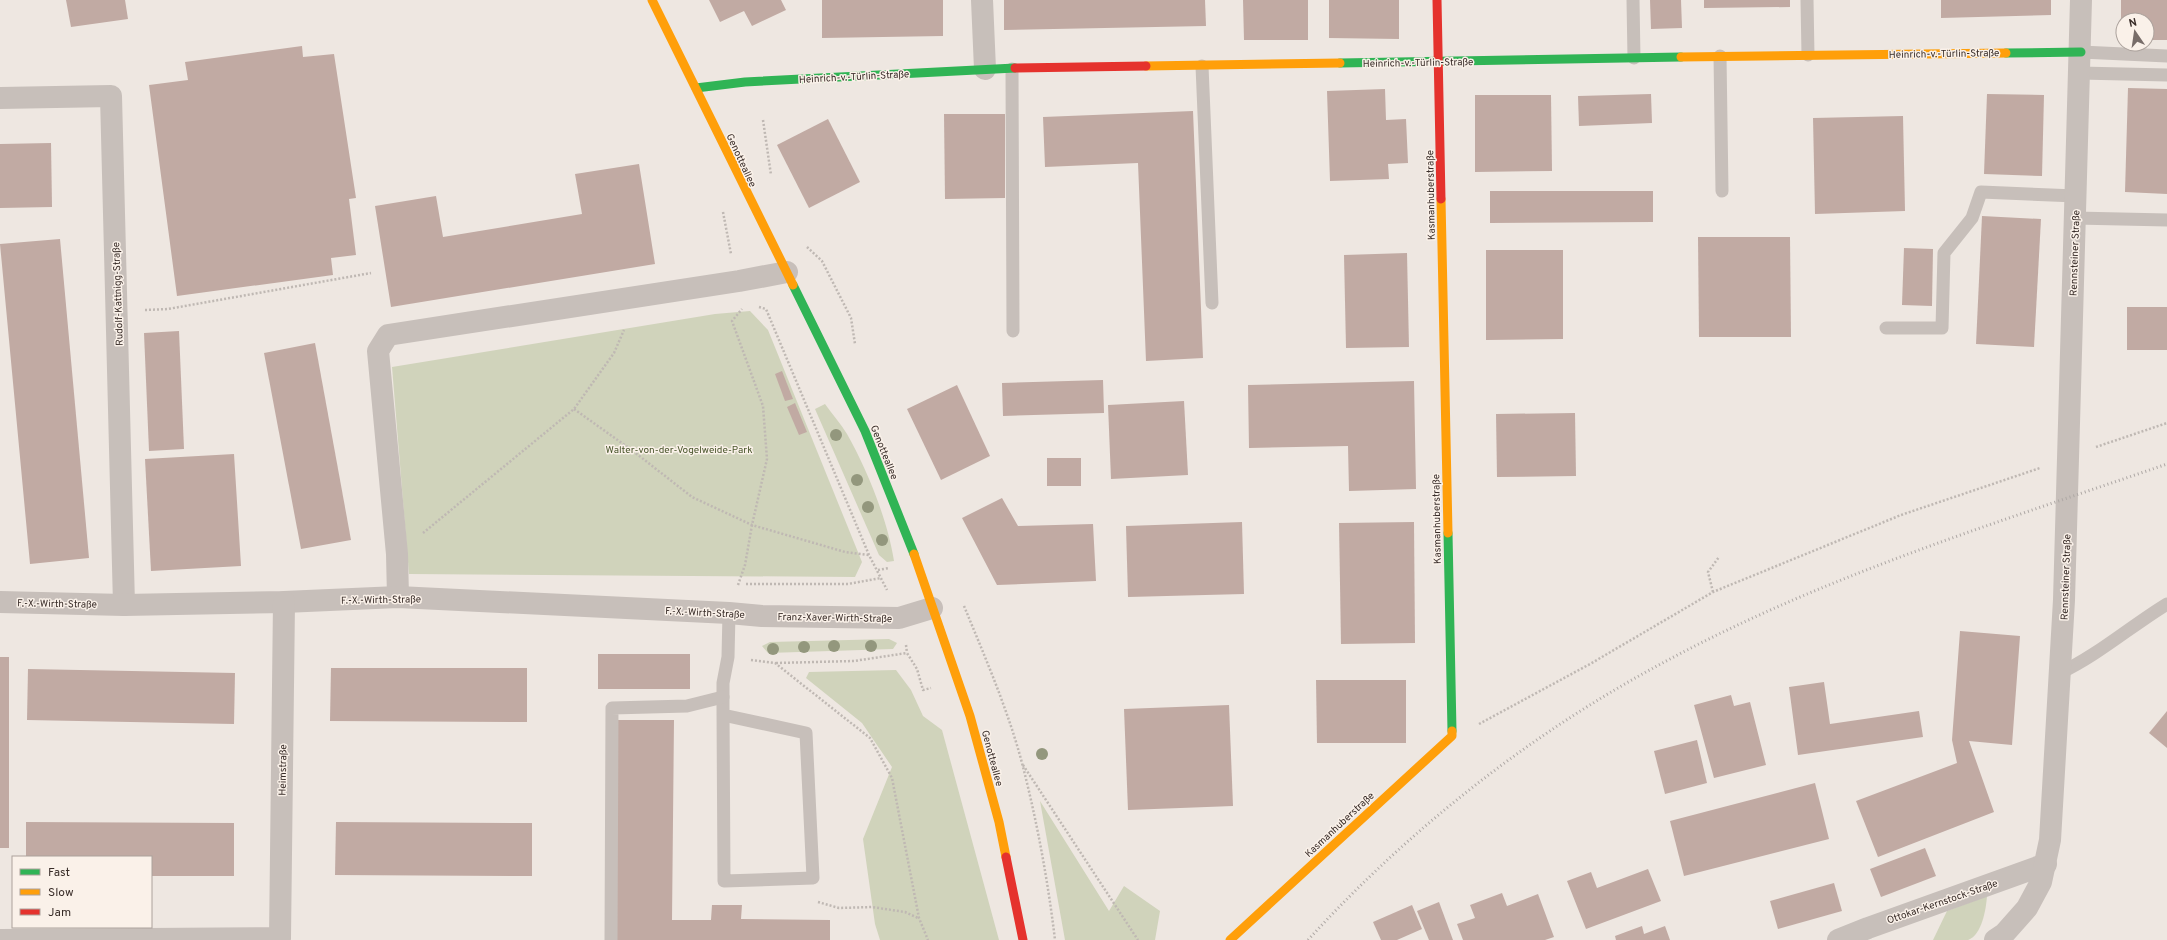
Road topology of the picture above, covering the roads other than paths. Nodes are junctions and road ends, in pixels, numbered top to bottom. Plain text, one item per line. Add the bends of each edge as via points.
1 (652, 0) edge
2 (982, 0) edge
3 (1437, 0) edge
4 (1633, 0) edge
5 (1807, 0) edge
6 (2081, 0) edge
7 (1808, 55) junction
8 (1720, 56) junction
9 (2167, 56) edge
10 (1634, 58) junction
11 (1438, 62) junction
12 (2080, 63) junction
13 (1202, 66) junction
14 (985, 69) junction
15 (1012, 69) junction
16 (2167, 75) edge
17 (696, 88) junction
18 (0, 98) edge
19 (1722, 191) dead end
20 (2076, 196) junction
21 (2075, 218) junction
22 (2167, 220) edge
23 (787, 272) junction
24 (1212, 303) dead end
25 (1886, 328) dead end
26 (1013, 331) dead end
27 (398, 598) junction
28 (0, 602) edge
29 (284, 602) junction
30 (2167, 604) edge
31 (124, 605) junction
32 (932, 608) junction
33 (729, 613) junction
34 (762, 616) joint
35 (2060, 672) junction
36 (723, 697) junction
37 (723, 715) junction
38 (2046, 864) junction
39 (280, 939) edge
40 (0, 940) edge
41 (611, 940) edge
42 (1023, 940) edge
43 (1230, 940) edge
44 (1838, 940) edge
45 (1995, 940) edge

1 - 17 street, Genotteallee
2 - 14 street
3 - 11 street, Kasmanhuberstraße
4 - 10 lane
5 - 7 lane
6 - 12 street, Rennsteiner Straße
7 - 8 street, Heinrich-v.-Türlin-Straße
7 - 12 street, Heinrich-v.-Türlin-Straße
8 - 10 street, Heinrich-v.-Türlin-Straße
8 - 19 lane
9 - 12 lane
10 - 11 street, Heinrich-v.-Türlin-Straße
11 - 13 street, Heinrich-v.-Türlin-Straße
11 - 43 street, Kasmanhuberstraße via 1452,736
12 - 16 lane
12 - 20 street, Rennsteiner Straße
13 - 15 street, Heinrich-v.-Türlin-Straße
13 - 24 lane
14 - 15 street, Heinrich-v.-Türlin-Straße
14 - 17 street, Heinrich-v.-Türlin-Straße via 745,82
15 - 26 lane
17 - 23 street, Genotteallee via 744,190
18 - 31 street, Rudolf-Kattnigg-Straße via 111,96
20 - 21 street, Rennsteiner Straße
20 - 25 lane, Rennsteiner Straße via 1981,192 1972,218 1944,253 1942,328
21 - 22 lane
21 - 35 street, Rennsteiner Straße
23 - 27 street via 388,335 378,351 398,554
23 - 32 street, Genotteallee via 865,431 916,560
27 - 29 street, F.-X.-Wirth-Straße
27 - 33 street, F.-X.-Wirth-Straße
28 - 31 street, F.-X.-Wirth-Straße
29 - 31 street, F.-X.-Wirth-Straße
29 - 39 street, Heimstraße
30 - 35 lane via 2081,663
32 - 34 street, Franz-Xaver-Wirth-Straße via 899,618
32 - 42 street, Genotteallee via 970,716 999,822
33 - 34 street, F.-X.-Wirth-Straße
33 - 36 lane via 728,657
35 - 38 street, Rennsteiner Straße via 2050,840
36 - 37 lane
36 - 41 lane via 687,706 612,708
37 - 37 lane via 724,881 813,878 806,733
38 - 44 street, Ottokar-Kernstock-Straße
38 - 45 street, Rennsteiner Straße via 2041,882 2027,908 2004,934
39 - 40 street, Heimstraße

